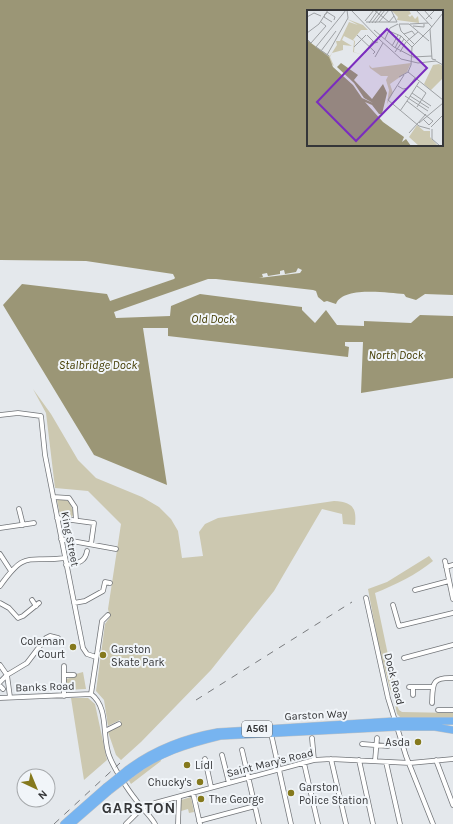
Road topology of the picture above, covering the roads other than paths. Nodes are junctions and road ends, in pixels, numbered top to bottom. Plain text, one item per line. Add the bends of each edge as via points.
1 (0, 415) edge
2 (53, 497) junction
3 (19, 509) dead end
4 (56, 518) junction
5 (76, 520) junction
6 (34, 523) dead end
7 (23, 525) junction
8 (0, 528) edge
9 (61, 539) junction
10 (113, 543) dead end
11 (91, 544) junction
12 (81, 553) dead end
13 (0, 554) edge
14 (65, 558) junction
15 (445, 561) dead end
16 (66, 565) junction
17 (453, 565) edge
18 (446, 567) junction
19 (11, 571) junction
20 (449, 581) junction
21 (110, 583) dead end
22 (0, 586) edge
23 (415, 590) dead end
24 (103, 591) junction
25 (109, 592) dead end
26 (366, 598) dead end
27 (453, 598) edge
28 (32, 600) dead end
29 (0, 603) edge
30 (74, 603) junction
31 (393, 605) dead end
32 (453, 613) edge
33 (108, 615) dead end
34 (58, 638) dead end
35 (453, 645) edge
36 (96, 656) junction
37 (404, 658) dead end
38 (0, 665) edge
39 (64, 666) dead end
40 (7, 675) junction
41 (64, 675) junction
42 (74, 675) dead end
43 (453, 678) edge
44 (0, 682) edge
45 (432, 687) junction
46 (91, 694) junction
47 (413, 695) dead end
48 (64, 696) junction
49 (10, 697) junction
50 (0, 698) edge
51 (432, 703) dead end
52 (438, 710) dead end
53 (453, 710) edge
54 (453, 720) edge
55 (118, 724) dead end
56 (396, 724) junction
57 (453, 730) edge
58 (105, 731) junction
59 (272, 738) dead end
60 (312, 738) dead end
61 (377, 738) dead end
62 (362, 744) dead end
63 (376, 745) junction
64 (388, 746) dead end
65 (242, 750) dead end
66 (222, 755) dead end
67 (331, 759) junction
68 (453, 759) edge
69 (205, 760) dead end
70 (314, 760) junction
71 (359, 760) junction
72 (436, 760) junction
73 (375, 761) junction
74 (386, 762) junction
75 (304, 763) junction
76 (410, 763) junction
77 (278, 768) junction
78 (248, 777) junction
79 (229, 783) junction
80 (211, 788) junction
81 (108, 789) junction
82 (193, 792) junction
83 (179, 797) junction
84 (453, 805) edge
85 (255, 806) junction
86 (143, 807) junction
87 (200, 822) edge
88 (64, 824) edge
89 (71, 824) edge
90 (126, 824) edge
91 (155, 824) edge
92 (178, 824) edge
93 (259, 824) edge
94 (291, 824) edge
95 (318, 824) edge
96 (346, 824) edge
97 (373, 824) edge
98 (400, 824) edge
99 (433, 824) edge

1 - 2 street, King Street via 18,413 41,416 42,439
2 - 4 street, King Street
2 - 5 street via 70,498 75,507
3 - 7 street
4 - 5 street
4 - 9 street, King Street
5 - 11 street via 94,523
6 - 7 street
7 - 8 street
9 - 11 street
9 - 14 street, King Street
10 - 11 street via 114,549
12 - 16 street via 87,552 83,561
13 - 19 street
14 - 16 street, King Street
14 - 19 street via 33,559 18,564
15 - 18 street
16 - 30 street, King Street
17 - 18 street
18 - 20 street
19 - 22 street
20 - 23 street
20 - 27 street
21 - 24 street via 105,582
24 - 25 street
24 - 30 street via 85,601
26 - 56 street, Dock Road via 382,674
28 - 29 street via 37,604 18,618
30 - 36 street, King Street via 84,651
31 - 32 street via 399,626
33 - 36 street via 102,622
34 - 40 street via 46,638 27,663
35 - 37 street
36 - 46 street
38 - 40 street
39 - 41 street
40 - 44 street
40 - 49 street
41 - 42 street
41 - 48 street
43 - 45 street via 437,678
45 - 47 street via 411,687
45 - 51 street
46 - 48 street, Banks Road
46 - 58 street via 99,702
48 - 49 street, Banks Road
49 - 50 street, Banks Road
52 - 53 street
54 - 56 highway, Garston Way / A561
55 - 58 street
56 - 57 highway, Garston Way / A561
56 - 76 street, Dock Road
56 - 81 highway, Garston Way / A561, bridge via 220,736 193,742 165,752 129,772
58 - 86 street via 109,758 136,802
59 - 77 street
60 - 70 street
61 - 63 street
62 - 63 street
63 - 64 street
63 - 73 street
65 - 78 street
66 - 79 street
67 - 70 street, Saint Mary's Road
67 - 71 street, Saint Mary's Road
67 - 96 street
68 - 72 street, Saint Mary's Road
69 - 80 street
70 - 75 street, Saint Mary's Road
71 - 73 street, Saint Mary's Road
71 - 97 street
72 - 76 street, Saint Mary's Road
72 - 84 street
73 - 74 street, Saint Mary's Road
74 - 76 street, Saint Mary's Road
74 - 98 street
75 - 77 street, Saint Mary's Road
75 - 95 street
76 - 99 street, Dock Road
77 - 78 street, Saint Mary's Road
77 - 94 street
78 - 79 street, Saint Mary's Road
78 - 85 street
79 - 80 street, Saint Mary's Road
80 - 82 street, Saint Mary's Road
81 - 88 highway, Garston Way / A561
81 - 89 highway, Garston Way / A561
82 - 83 street, Saint Mary's Road
82 - 87 street
83 - 86 street, Saint Mary's Road
83 - 92 street
85 - 87 street
85 - 93 street
86 - 90 street
86 - 91 street

